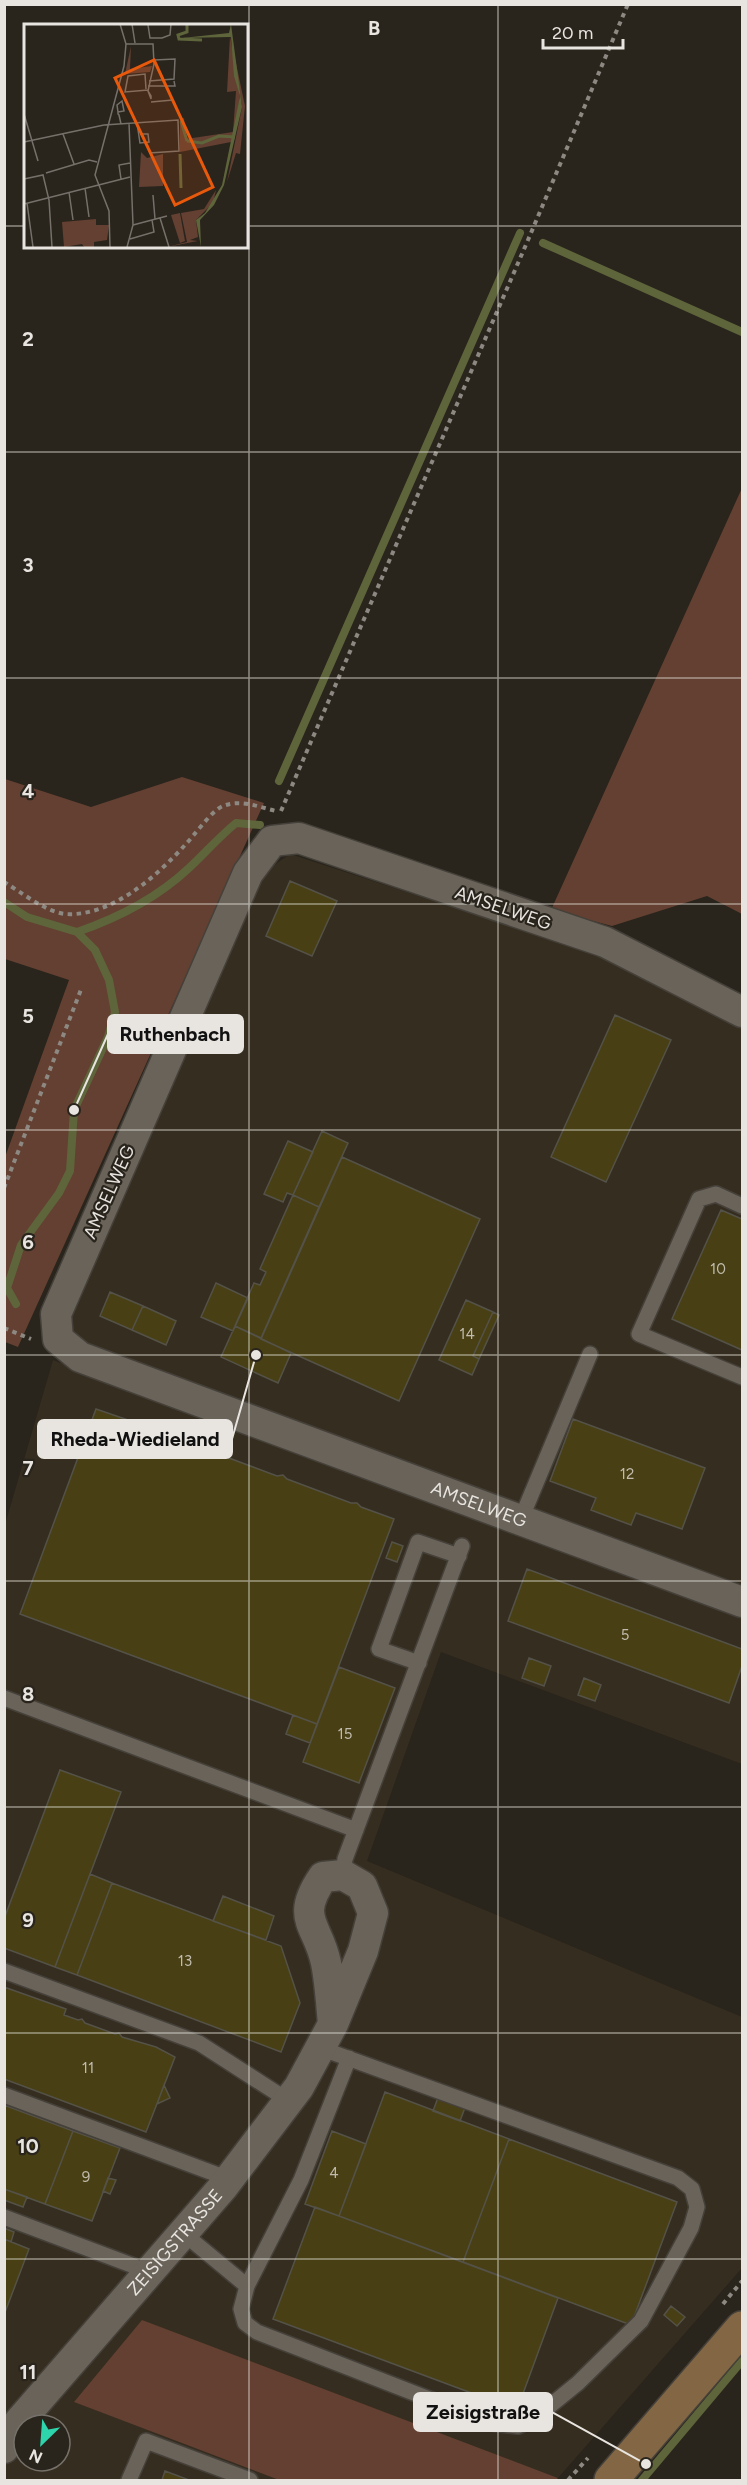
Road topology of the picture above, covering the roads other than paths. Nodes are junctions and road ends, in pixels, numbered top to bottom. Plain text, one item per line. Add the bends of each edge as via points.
1 (742, 1012) edge
2 (742, 1206) edge
3 (590, 1354) dead end
4 (742, 1377) edge
5 (521, 1519) junction
6 (741, 1597) edge
7 (419, 1663) junction
8 (4, 1698) edge
9 (356, 1830) junction
10 (343, 1875) junction
11 (4, 1971) edge
12 (327, 2036) junction
13 (349, 2058) junction
14 (4, 2095) edge
15 (289, 2101) junction
16 (229, 2179) junction
17 (4, 2217) edge
18 (183, 2233) junction
19 (146, 2275) junction
20 (247, 2286) junction
21 (742, 2328) edge
22 (4, 2448) edge
23 (129, 2481) edge
24 (250, 2481) edge
25 (611, 2481) edge

1 - 5 street, AMSELWEG via 605,942 299,838 272,841 248,873 56,1314 58,1339 80,1357
2 - 4 lane via 716,1194 699,1199 639,1334
3 - 5 lane
5 - 6 street, AMSELWEG
7 - 7 lane via 461,1551 418,1542 379,1649
7 - 9 lane
8 - 9 lane
9 - 10 lane
10 - 12 street, ZEISIGSTRASSE via 362,1886 374,1913 363,1951
10 - 12 street via 323,1877 311,1895 309,1920 326,1962
11 - 15 lane via 199,2043
12 - 13 lane
12 - 15 street, ZEISIGSTRASSE
13 - 20 lane via 301,2180
13 - 20 lane via 678,2178 692,2189 697,2206 691,2228 641,2321 578,2383 535,2418 518,2426 491,2424 256,2332 245,2323 241,2309
14 - 16 lane
15 - 16 street, ZEISIGSTRASSE
16 - 18 street, ZEISIGSTRASSE
17 - 19 lane via 134,2266
18 - 19 street, ZEISIGSTRASSE
18 - 20 lane
19 - 22 street, ZEISIGSTRASSE via 19,2422
21 - 25 main road
23 - 24 lane via 146,2441

